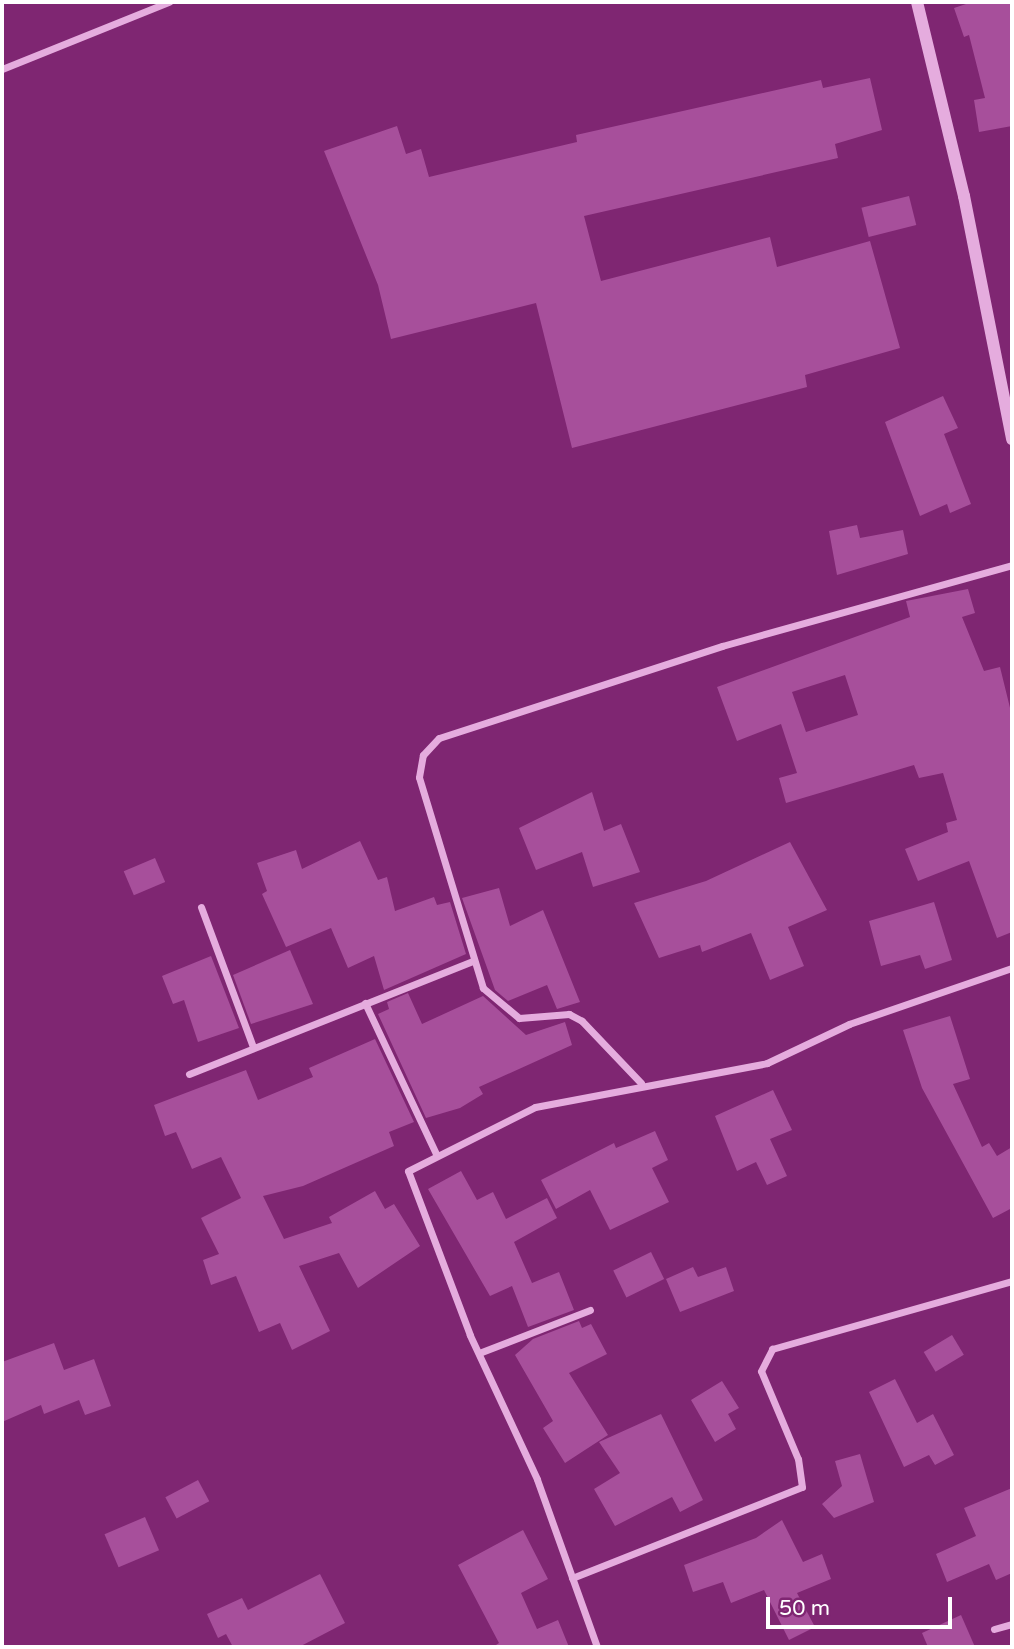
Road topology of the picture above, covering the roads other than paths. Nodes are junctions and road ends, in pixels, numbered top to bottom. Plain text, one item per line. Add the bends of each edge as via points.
1 (169, 2) edge
2 (916, 2) edge
3 (2, 69) edge
4 (1012, 439) edge
5 (1012, 565) edge
6 (201, 907) dead end
7 (473, 961) junction
8 (1012, 968) edge
9 (365, 1003) junction
10 (253, 1048) junction
11 (189, 1074) dead end
12 (641, 1083) junction
13 (436, 1154) junction
14 (1012, 1281) edge
15 (590, 1310) dead end
16 (479, 1353) junction
17 (572, 1578) junction
18 (1012, 1624) edge
19 (994, 1629) dead end
20 (597, 1647) edge

1 - 3 street
2 - 4 street via 964,196
5 - 7 street via 722,646 439,738 423,755 419,777
6 - 10 street
7 - 9 street
7 - 12 street via 483,988 502,1010 519,1018 569,1014 582,1021
8 - 12 street via 849,1024 767,1063
9 - 10 street
9 - 13 street
10 - 11 street
12 - 13 street via 535,1107
13 - 16 street via 408,1171
14 - 17 street via 772,1349 761,1371 798,1459 802,1487
15 - 16 street
16 - 17 street via 537,1479
17 - 20 street
18 - 19 street

